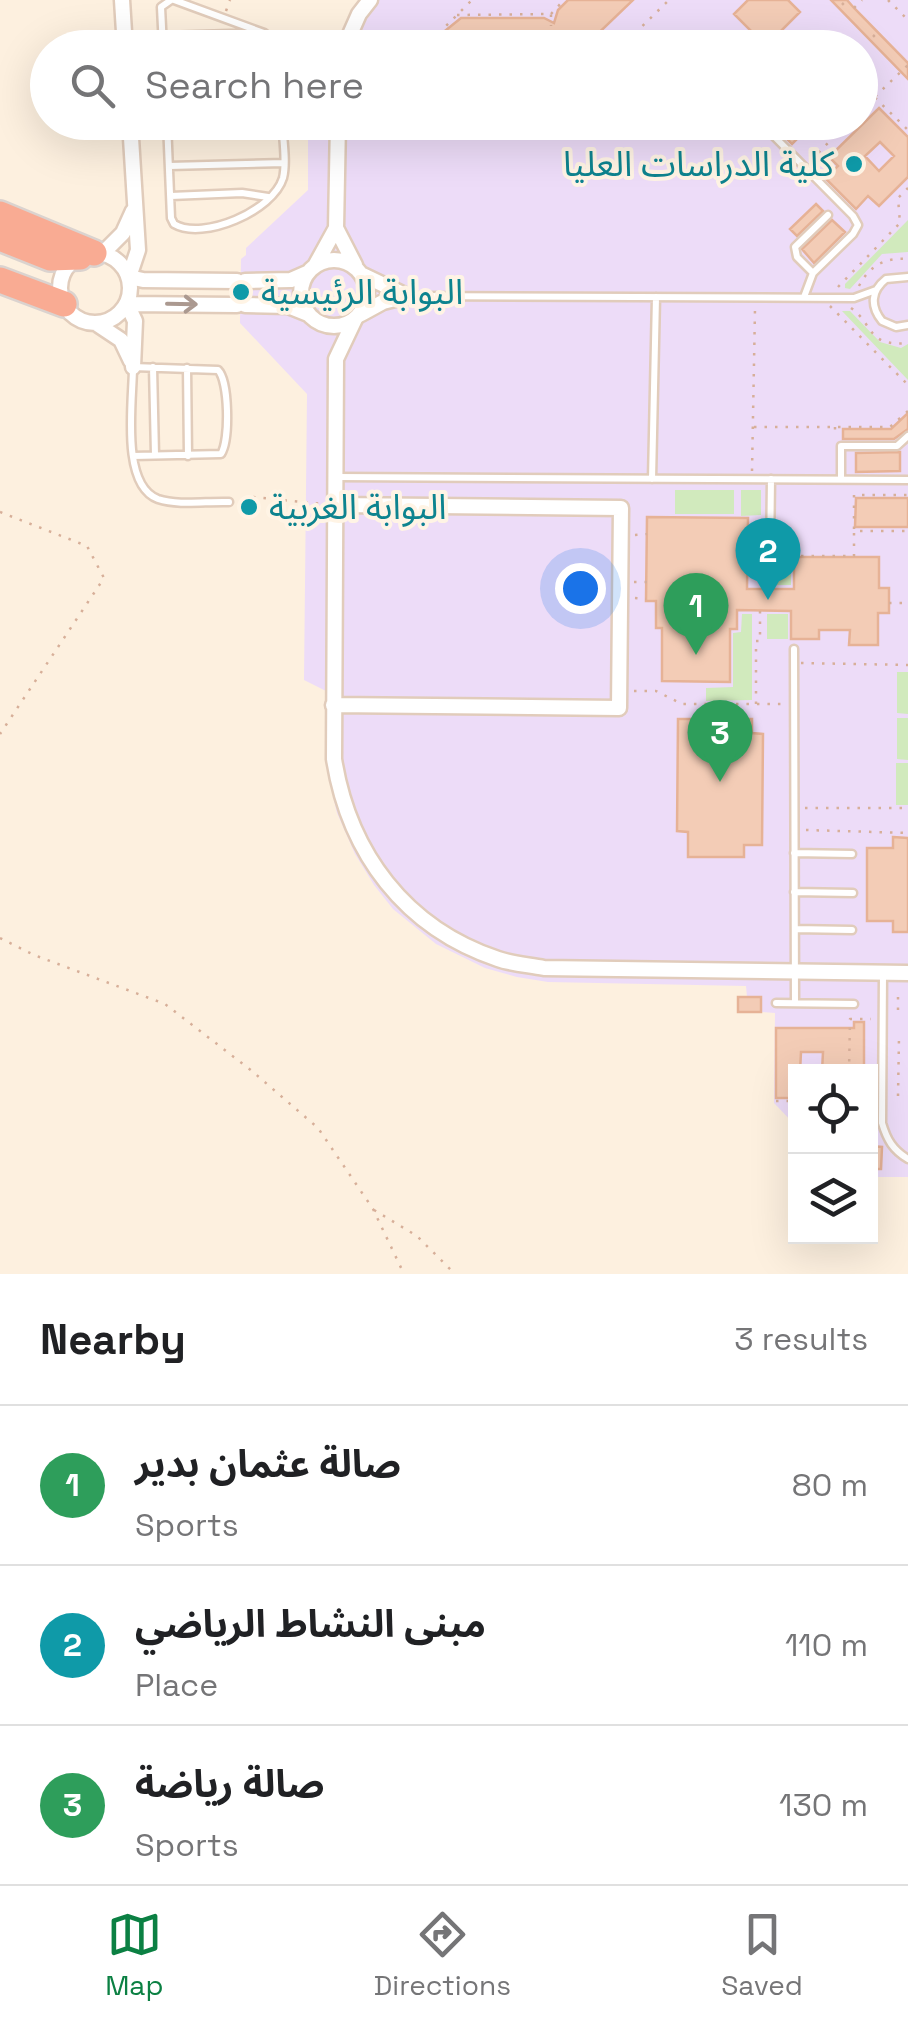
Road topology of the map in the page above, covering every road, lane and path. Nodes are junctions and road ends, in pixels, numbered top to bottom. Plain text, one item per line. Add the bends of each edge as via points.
1 (122, 0) edge
2 (172, 0) edge
3 (370, 0) edge
4 (472, 0) edge
5 (564, 0) edge
6 (670, 0) edge
7 (862, 0) edge
8 (888, 0) edge
9 (854, 8) dead end
10 (551, 14) junction
11 (458, 15) junction
12 (908, 20) edge
13 (552, 26) dead end
14 (124, 30) edge
15 (163, 30) edge
16 (256, 30) edge
17 (352, 30) edge
18 (443, 30) edge
19 (639, 30) edge
20 (906, 67) edge
21 (878, 94) edge
22 (878, 102) edge
23 (906, 131) edge
24 (131, 140) edge
25 (168, 140) edge
26 (283, 140) edge
27 (338, 140) edge
28 (778, 140) edge
29 (831, 140) edge
30 (284, 163) junction
31 (169, 166) junction
32 (805, 166) junction
33 (908, 188) edge
34 (170, 196) junction
35 (269, 197) junction
36 (134, 206) junction
37 (0, 214) edge
38 (828, 215) dead end
39 (336, 228) junction
40 (0, 238) edge
41 (92, 255) junction
42 (908, 259) edge
43 (0, 261) edge
44 (311, 269) junction
45 (360, 272) junction
46 (812, 273) junction
47 (129, 276) junction
48 (908, 277) edge
49 (0, 280) edge
50 (237, 281) junction
51 (876, 290) junction
52 (840, 292) dead end
53 (856, 294) junction
54 (407, 296) junction
55 (656, 297) junction
56 (755, 297) junction
57 (804, 297) junction
58 (62, 298) junction
59 (822, 298) junction
60 (127, 304) junction
61 (237, 305) junction
62 (832, 308) junction
63 (874, 308) junction
64 (358, 316) junction
65 (314, 319) junction
66 (97, 324) junction
67 (908, 325) edge
68 (908, 344) edge
69 (336, 359) junction
70 (133, 367) junction
71 (154, 367) junction
72 (187, 368) junction
73 (908, 385) edge
74 (908, 411) edge
75 (753, 426) junction
76 (835, 427) junction
77 (908, 436) edge
78 (835, 442) dead end
79 (155, 455) junction
80 (133, 456) junction
81 (188, 456) junction
82 (752, 474) dead end
83 (336, 477) junction
84 (652, 478) junction
85 (771, 479) junction
86 (841, 479) junction
87 (908, 480) edge
88 (908, 496) edge
89 (253, 498) dead end
90 (229, 502) dead end
91 (336, 505) junction
92 (0, 512) edge
93 (854, 531) junction
94 (908, 531) edge
95 (647, 534) dead end
96 (634, 550) dead end
97 (770, 556) junction
98 (634, 582) dead end
99 (646, 582) dead end
100 (760, 589) dead end
101 (633, 598) dead end
102 (646, 599) dead end
103 (889, 603) dead end
104 (908, 603) edge
105 (760, 610) dead end
106 (794, 649) dead end
107 (794, 663) junction
108 (908, 665) edge
109 (632, 691) dead end
110 (756, 704) junction
111 (794, 704) junction
112 (333, 705) junction
113 (0, 734) edge
114 (794, 808) junction
115 (908, 808) edge
116 (794, 830) junction
117 (908, 833) edge
118 (794, 853) junction
119 (852, 854) dead end
120 (794, 892) junction
121 (853, 893) dead end
122 (794, 929) junction
123 (852, 930) dead end
124 (0, 938) edge
125 (794, 972) junction
126 (883, 972) junction
127 (908, 973) edge
128 (901, 996) dead end
129 (776, 1003) dead end
130 (794, 1003) junction
131 (854, 1004) dead end
132 (898, 1010) dead end
133 (875, 1020) dead end
134 (899, 1037) dead end
135 (848, 1064) edge
136 (898, 1096) dead end
137 (776, 1101) dead end
138 (788, 1101) edge
139 (908, 1159) edge
140 (373, 1209) junction
141 (404, 1274) edge
142 (455, 1274) edge

1 - 14 street
2 - 15 lane via 162,8
2 - 16 lane
3 - 17 street
4 - 11 path
5 - 10 path
6 - 19 path
7 - 9 path
8 - 12 path
10 - 11 path
10 - 13 path
11 - 18 path
20 - 21 path
22 - 23 path
24 - 36 street
25 - 31 lane
26 - 30 lane
27 - 39 street
28 - 32 lane
29 - 32 path
30 - 31 lane
30 - 35 lane via 282,182
31 - 34 lane
32 - 46 lane via 858,225
33 - 52 path via 898,198 900,223
34 - 35 lane
34 - 35 lane via 174,224 187,229 232,222
36 - 41 street via 123,233
36 - 47 street via 138,250
37 - 41 highway
38 - 46 lane via 795,247
39 - 44 street
39 - 45 street
40 - 41 highway via 50,258
41 - 47 street via 118,262
41 - 58 street via 66,268
42 - 53 path via 875,266
43 - 58 highway via 38,277
44 - 45 street via 340,260
44 - 50 street via 291,280
44 - 65 street via 301,298
45 - 54 street
45 - 64 street via 368,294
46 - 57 lane
47 - 50 street
47 - 60 street
48 - 51 lane via 886,279
49 - 58 highway
50 - 61 street
51 - 53 lane
51 - 63 lane
53 - 59 lane
53 - 63 lane
54 - 55 lane
54 - 64 street
55 - 56 lane
55 - 84 lane
56 - 57 lane
56 - 75 path
57 - 59 lane
58 - 66 street via 78,319
59 - 62 path
60 -> 61 street
60 - 66 street
60 - 70 street via 135,320
61 - 65 street via 288,306
62 - 68 path via 858,312 870,333 885,342
62 - 73 path
63 - 67 lane via 888,325
64 - 65 street via 337,326
64 - 69 street
65 - 69 street
66 - 70 street via 121,340
69 - 83 street
70 - 71 lane
70 - 80 lane
71 - 72 lane
71 - 79 lane
72 - 81 lane
72 - 81 lane via 223,373 226,439 217,456
74 - 76 path via 890,427
75 - 76 path
75 - 82 path
76 - 78 path
77 - 86 lane via 897,446 841,446
79 - 80 lane
79 - 81 lane
80 - 90 lane via 139,484 153,496
83 - 84 lane
83 - 91 street
84 - 85 lane
85 - 86 lane
85 - 97 lane
86 - 87 lane
88 - 93 path via 854,495
89 - 91 path
91 - 112 street
91 - 112 street via 621,508 619,708
92 - 113 path via 86,546 104,578
93 - 94 path
93 - 97 path via 854,556
95 - 96 path via 634,534
97 - 100 path via 760,556
98 - 99 path
101 - 102 path
103 - 104 path
105 - 110 path
106 - 107 lane
107 - 108 path
107 - 111 lane
109 - 110 path via 656,692 682,704
110 - 111 path
111 - 114 lane
112 - 125 street via 340,797 355,834 412,911 452,940 500,960 544,968
114 - 115 path
114 - 116 lane
116 - 117 path
116 - 118 lane
118 - 119 lane
118 - 120 lane
120 - 121 lane
120 - 122 lane
122 - 123 lane
122 - 125 lane
124 - 140 path via 165,1004 318,1128
125 - 126 street
125 - 130 lane
126 - 127 street
126 - 139 lane via 882,1123 886,1139
128 - 132 path
129 - 130 lane
130 - 131 lane
133 - 135 path via 850,1019
134 - 136 path
137 - 138 path
140 - 141 path
140 - 142 path via 417,1236

